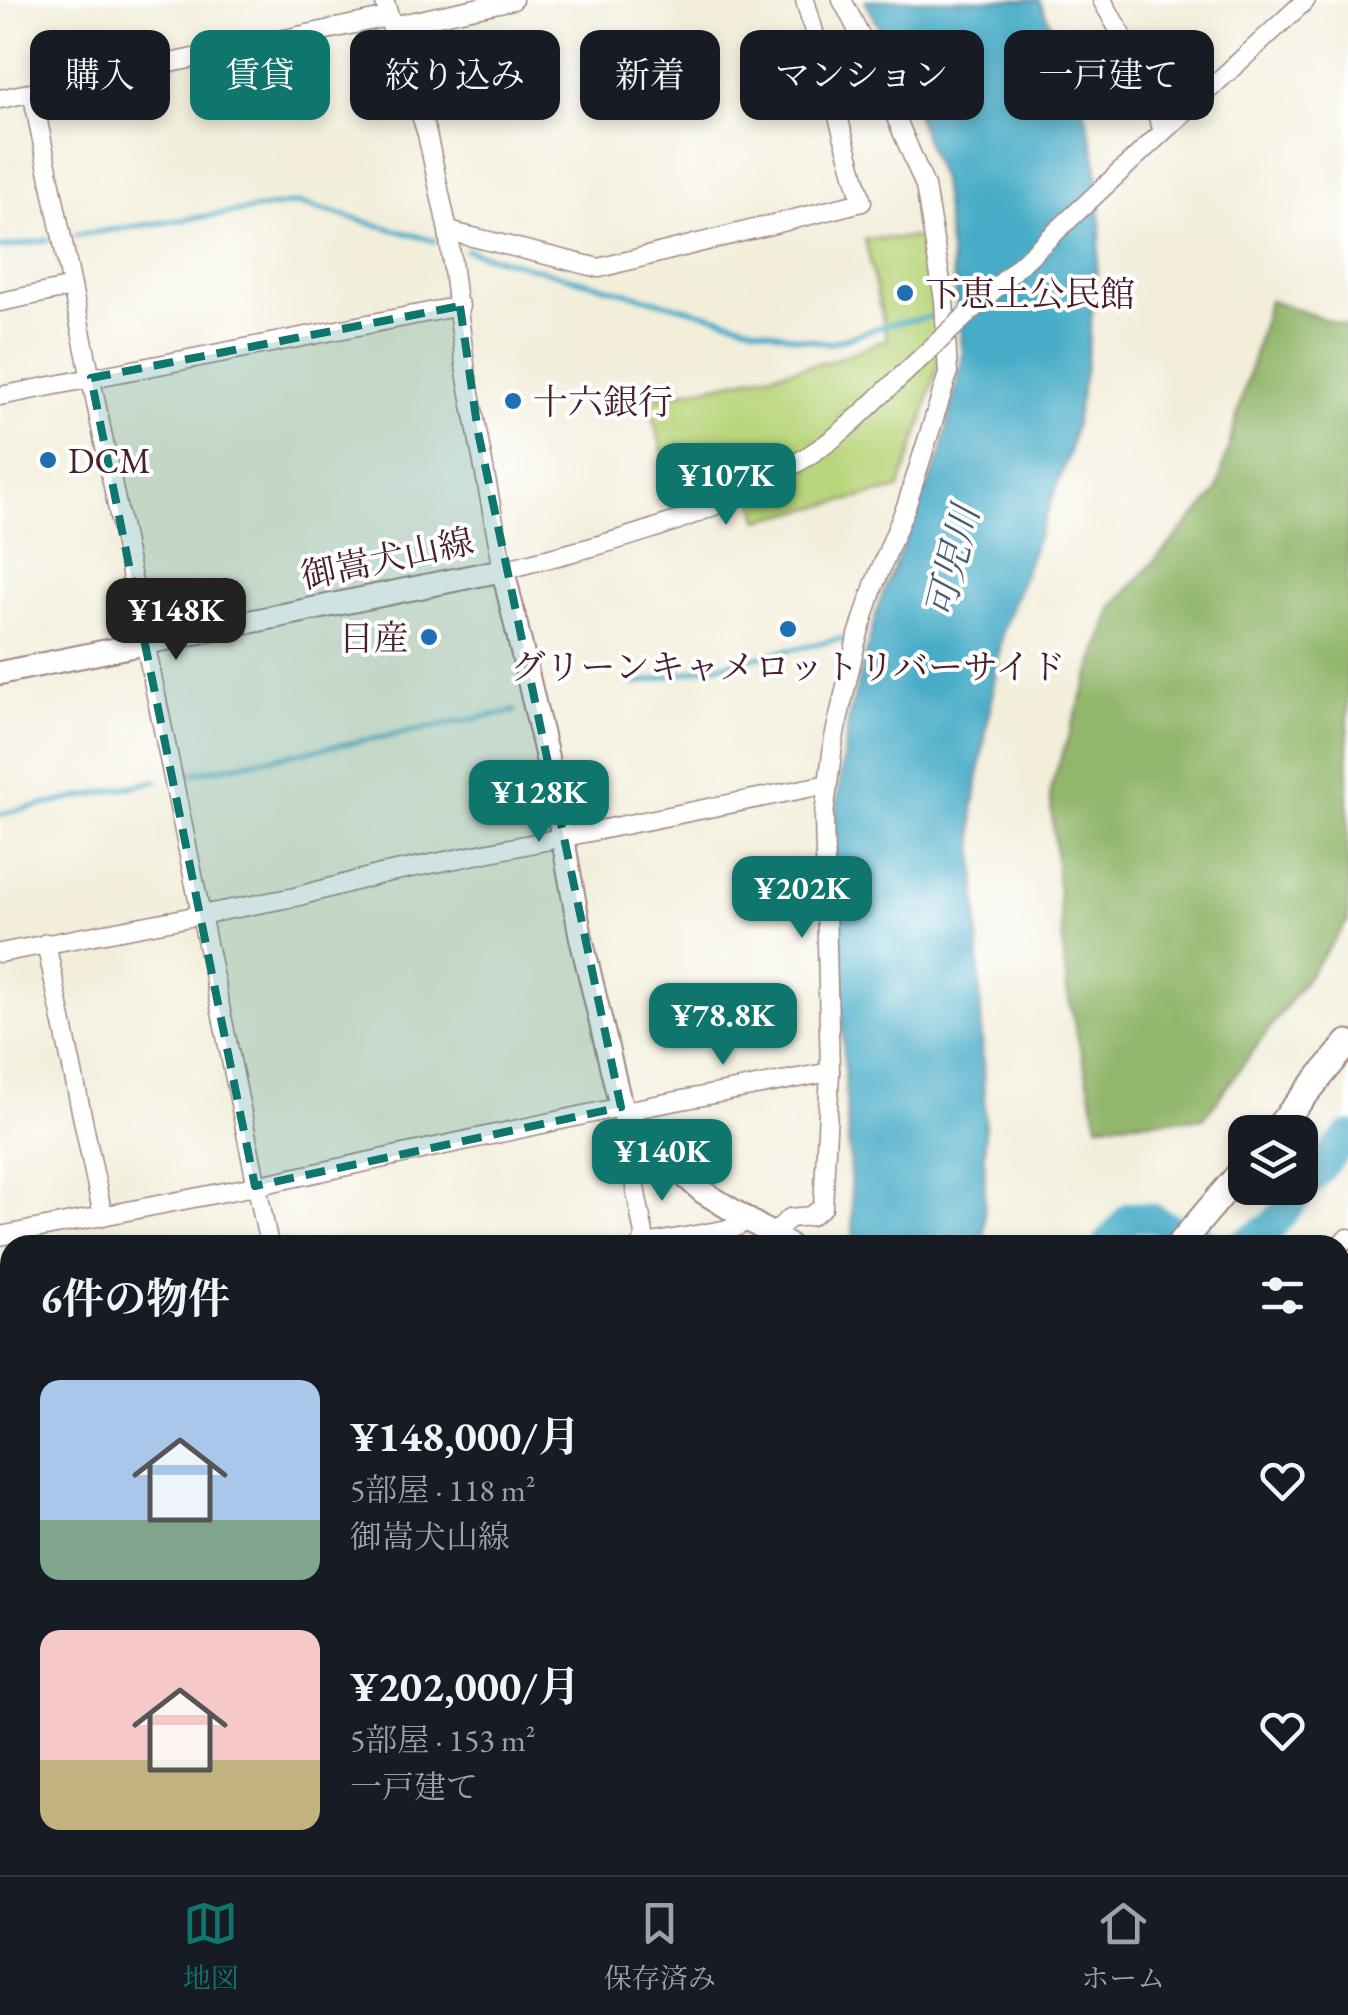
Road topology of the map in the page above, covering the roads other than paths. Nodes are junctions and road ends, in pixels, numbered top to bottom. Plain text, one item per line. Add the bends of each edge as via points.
1 (513, 0) edge
2 (804, 0) edge
3 (842, 0) edge
4 (1102, 0) edge
5 (1306, 0) edge
6 (388, 14) edge
7 (170, 62) edge
8 (30, 92) edge
9 (0, 99) edge
10 (38, 120) edge
11 (1157, 136) junction
12 (448, 230) junction
13 (72, 287) junction
14 (0, 302) edge
15 (460, 306) junction
16 (91, 378) junction
17 (0, 396) edge
18 (503, 570) junction
19 (147, 642) junction
20 (0, 674) edge
21 (828, 784) junction
22 (564, 837) junction
23 (203, 914) junction
24 (46, 943) junction
25 (0, 953) edge
26 (1348, 1043) edge
27 (830, 1072) junction
28 (623, 1109) junction
29 (1288, 1115) edge
30 (655, 1150) junction
31 (631, 1166) junction
32 (256, 1186) junction
33 (1228, 1187) edge
34 (103, 1216) junction
35 (747, 1221) junction
36 (5, 1235) edge
37 (266, 1235) edge
38 (642, 1235) edge
39 (697, 1235) edge
40 (771, 1235) edge
41 (782, 1235) edge
42 (1187, 1235) edge

1 - 6 street
2 - 12 street via 862,202 599,268
3 - 21 street via 925,186 948,374 856,644
4 - 11 street via 1132,53
5 - 11 street
6 - 7 street
6 - 12 street via 427,134
8 - 9 street
10 - 13 street
11 - 18 street, bridge via 822,447 736,498 631,537
12 - 15 street
13 - 14 street
13 - 16 street
15 - 16 street
15 - 18 street
16 - 17 street
16 - 19 street
18 - 19 main road, 御嵩犬山線
18 - 22 main road, 御嵩犬山線
19 - 20 main road, 御嵩犬山線
19 - 23 street
21 - 22 street
21 - 27 street
22 - 23 street
22 - 28 main road, 御嵩犬山線
23 - 24 street
23 - 32 street
24 - 25 street
24 - 34 street
26 - 29 highway
27 - 28 street
27 - 41 street via 823,1207 790,1218
28 - 30 main road, 御嵩犬山線
28 - 31 street
28 - 32 street
30 - 31 street
30 - 35 main road, 御嵩犬山線
31 - 38 street
32 - 34 street
32 - 37 street
33 - 42 highway
34 - 36 street
35 - 39 street
35 - 40 main road, 御嵩犬山線

